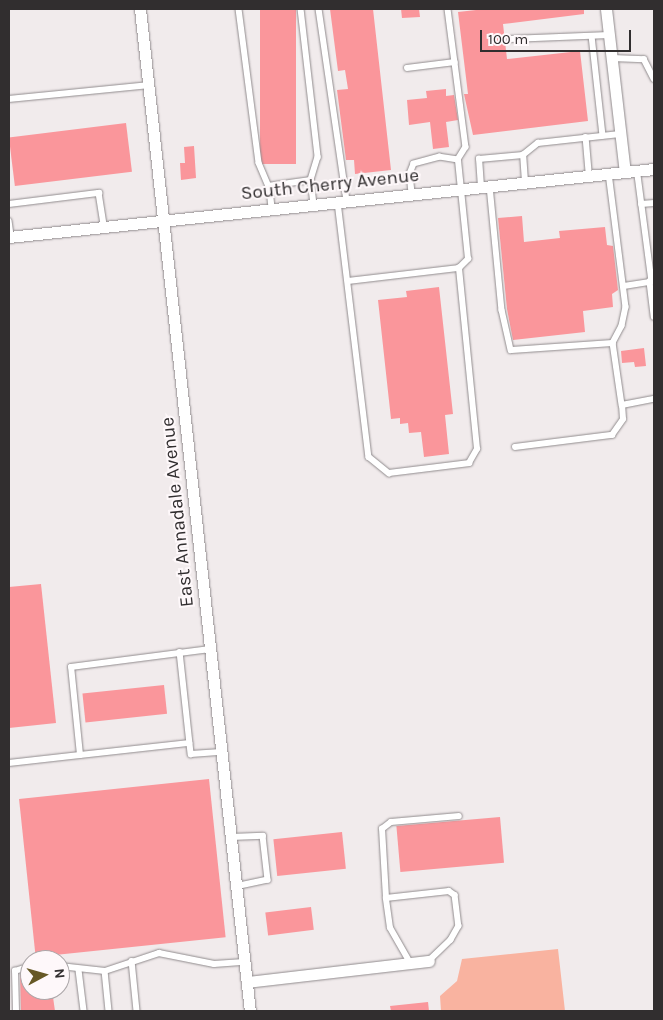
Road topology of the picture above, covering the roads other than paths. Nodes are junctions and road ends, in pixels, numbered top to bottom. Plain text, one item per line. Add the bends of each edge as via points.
1 (140, 9) edge
2 (239, 9) edge
3 (301, 9) edge
4 (319, 9) edge
5 (448, 9) edge
6 (606, 9) edge
7 (609, 35) junction
8 (592, 36) junction
9 (510, 38) dead end
10 (612, 58) junction
11 (455, 62) junction
12 (408, 68) dead end
13 (654, 79) edge
14 (149, 85) junction
15 (9, 100) edge
16 (620, 134) junction
17 (603, 135) junction
18 (586, 137) junction
19 (523, 154) junction
20 (458, 160) junction
21 (654, 169) edge
22 (637, 170) junction
23 (625, 172) junction
24 (609, 173) junction
25 (589, 175) junction
26 (311, 180) junction
27 (525, 182) junction
28 (268, 186) junction
29 (486, 186) junction
30 (461, 189) junction
31 (412, 194) junction
32 (343, 201) junction
33 (654, 203) edge
34 (9, 204) edge
35 (314, 204) junction
36 (641, 204) junction
37 (272, 208) junction
38 (164, 220) junction
39 (9, 221) edge
40 (104, 226) junction
41 (10, 236) edge
42 (459, 268) junction
43 (348, 281) junction
44 (652, 282) edge
45 (624, 286) junction
46 (654, 317) edge
47 (613, 343) junction
48 (654, 399) edge
49 (622, 405) junction
50 (515, 447) dead end
51 (210, 649) junction
52 (180, 652) junction
53 (189, 743) junction
54 (222, 752) junction
55 (80, 755) junction
56 (9, 763) edge
57 (459, 816) dead end
58 (231, 837) junction
59 (236, 887) junction
60 (386, 898) junction
61 (132, 961) junction
62 (429, 961) joint
63 (244, 962) junction
64 (410, 963) junction
65 (70, 968) edge
66 (20, 969) edge
67 (79, 970) junction
68 (105, 971) junction
69 (247, 982) junction
70 (16, 1011) edge
71 (84, 1011) edge
72 (110, 1011) edge
73 (137, 1011) edge
74 (250, 1011) edge

1 - 14 street, East Annadale Avenue
2 - 28 lane via 259,163
3 - 26 lane via 318,157
4 - 32 lane
5 - 11 lane
6 - 7 street
7 - 8 lane
7 - 10 street
8 - 9 lane
8 - 17 lane
10 - 13 lane via 644,59
10 - 16 street
11 - 12 lane
11 - 20 lane via 466,146
14 - 15 lane
14 - 38 street, East Annadale Avenue
16 - 17 lane
16 - 23 street
17 - 18 lane
18 - 19 lane via 538,143
18 - 25 lane
19 - 27 lane
19 - 29 lane via 479,159
20 - 30 lane
20 - 31 lane via 440,157 411,167
21 - 22 street, South Cherry Avenue
22 - 23 street, South Cherry Avenue
22 - 36 lane
23 - 24 street, South Cherry Avenue
24 - 25 street, South Cherry Avenue
24 - 45 lane
25 - 27 street, South Cherry Avenue
26 - 28 lane
26 - 35 lane
27 - 29 street, South Cherry Avenue
28 - 37 lane
29 - 30 street, South Cherry Avenue
29 - 47 lane via 502,310 511,350
30 - 31 street, South Cherry Avenue
30 - 42 lane via 468,259
31 - 32 street, South Cherry Avenue
32 - 35 street, South Cherry Avenue
32 - 43 lane
33 - 36 lane
34 - 40 lane via 99,193
35 - 37 street, South Cherry Avenue
36 - 44 lane
37 - 38 street, South Cherry Avenue
38 - 40 street, South Cherry Avenue
38 - 51 street, East Annadale Avenue
39 - 41 lane
40 - 41 street, South Cherry Avenue
42 - 43 lane
42 - 43 lane via 477,449 469,463 406,471 388,473 370,457
44 - 45 lane
44 - 46 lane
45 - 47 lane via 626,307 622,326
47 - 49 lane
48 - 49 lane
49 - 50 lane via 623,419 612,435
51 - 52 lane
51 - 54 street, East Annadale Avenue
52 - 53 lane
52 - 55 lane via 71,666
53 - 54 lane via 192,756
53 - 55 lane
54 - 58 street, East Annadale Avenue
55 - 56 lane
57 - 60 lane via 391,822 382,829
58 - 59 street, East Annadale Avenue
58 - 59 lane via 263,836 268,880
59 - 63 street, East Annadale Avenue
60 - 62 lane via 449,891 455,895 459,926 451,940
60 - 64 lane via 390,928
61 - 63 lane via 159,953 214,964
61 - 68 lane
61 - 73 lane
62 - 64 street
63 - 69 street, East Annadale Avenue
64 - 69 street
65 - 67 lane
66 - 70 lane via 14,971
67 - 68 lane
67 - 71 lane
68 - 72 lane
69 - 74 street, East Annadale Avenue

